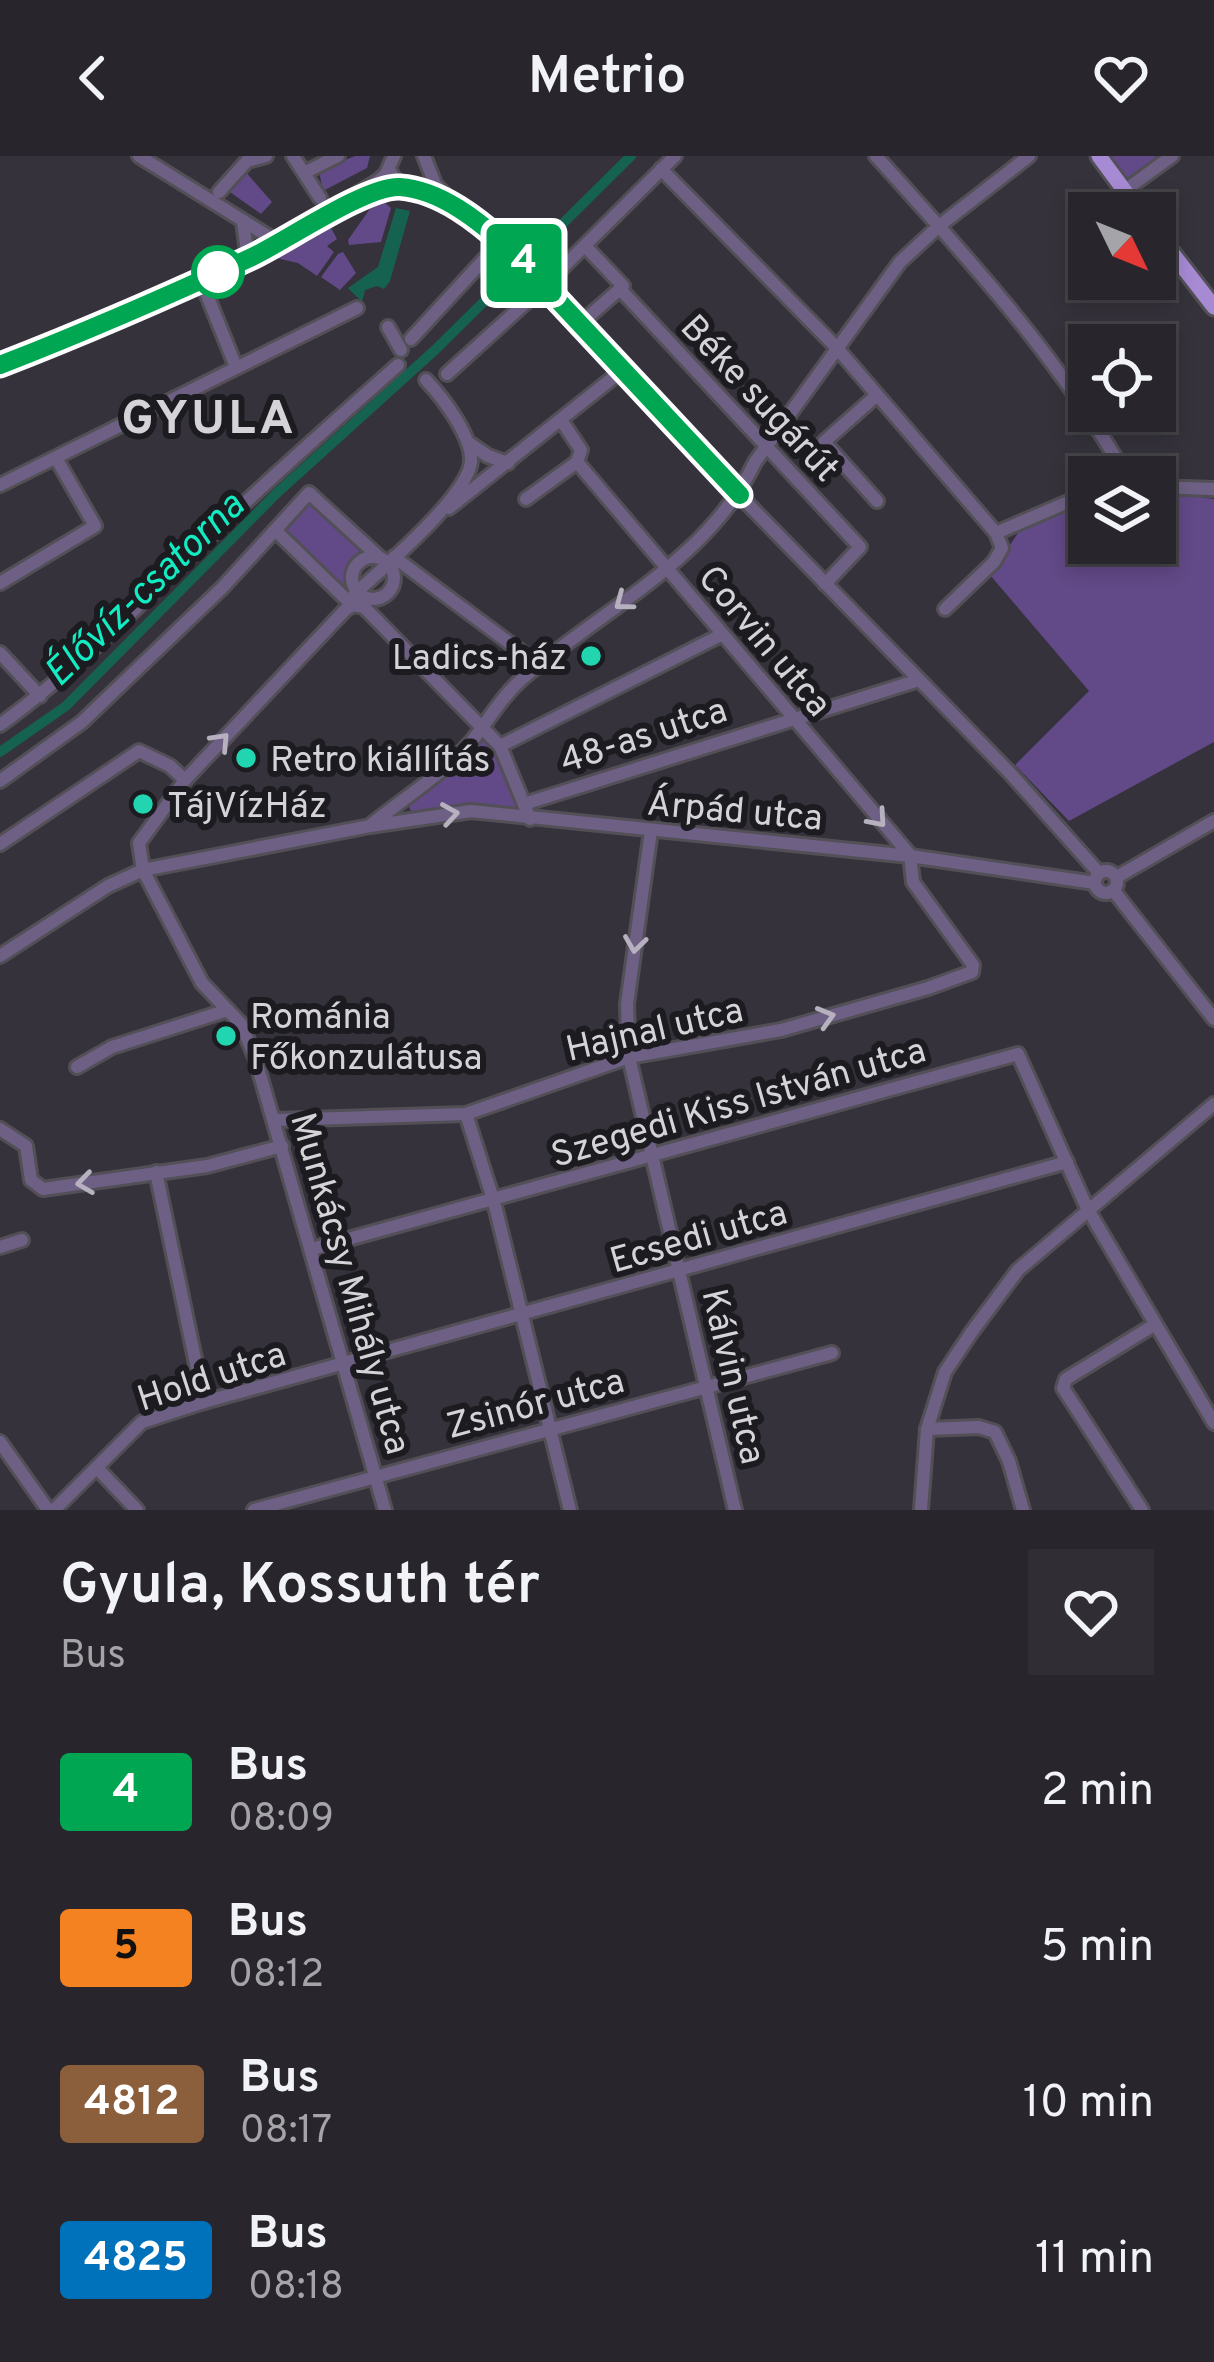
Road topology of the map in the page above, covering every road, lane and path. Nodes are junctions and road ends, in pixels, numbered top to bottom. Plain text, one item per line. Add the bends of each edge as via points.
1 (139, 156) edge
2 (293, 156) edge
3 (338, 156) edge
4 (675, 156) edge
5 (876, 156) edge
6 (1029, 156) edge
7 (1099, 156) edge
8 (1172, 156) edge
9 (262, 157) edge
10 (428, 161) edge
11 (392, 162) edge
12 (661, 169) junction
13 (306, 172) junction
14 (408, 187) junction
15 (1124, 191) joint
16 (218, 192) dead end
17 (320, 198) dead end
18 (327, 213) junction
19 (475, 220) junction
20 (243, 222) junction
21 (939, 226) junction
22 (279, 243) junction
23 (505, 244) junction
24 (585, 246) junction
25 (1176, 258) edge
26 (248, 259) junction
27 (200, 280) junction
28 (545, 286) junction
29 (620, 289) junction
30 (1214, 307) edge
31 (357, 308) dead end
32 (580, 323) junction
33 (388, 327) dead end
34 (836, 347) junction
35 (403, 351) junction
36 (0, 364) edge
37 (236, 367) junction
38 (624, 369) junction
39 (448, 374) dead end
40 (426, 380) dead end
41 (877, 395) junction
42 (561, 420) junction
43 (469, 443) junction
44 (766, 446) junction
45 (1115, 456) edge
46 (56, 458) junction
47 (577, 462) junction
48 (508, 463) junction
49 (0, 485) edge
50 (1176, 488) edge
51 (1214, 489) edge
52 (740, 495) junction
53 (526, 499) dead end
54 (877, 501) dead end
55 (1068, 502) edge
56 (433, 519) junction
57 (275, 530) junction
58 (996, 533) junction
59 (387, 559) junction
60 (668, 568) junction
61 (0, 583) edge
62 (825, 584) junction
63 (353, 596) junction
64 (945, 609) dead end
65 (722, 635) junction
66 (0, 653) edge
67 (533, 670) junction
68 (919, 680) junction
69 (40, 695) junction
70 (791, 719) junction
71 (0, 725) edge
72 (482, 725) junction
73 (500, 746) junction
74 (185, 780) junction
75 (0, 781) edge
76 (524, 804) junction
77 (395, 805) junction
78 (530, 819) junction
79 (402, 821) junction
80 (1214, 821) edge
81 (370, 826) junction
82 (652, 831) junction
83 (0, 844) edge
84 (910, 856) junction
85 (143, 870) junction
86 (1094, 876) junction
87 (1115, 884) junction
88 (0, 956) edge
89 (972, 972) joint
90 (228, 1010) junction
91 (1214, 1019) edge
92 (629, 1057) junction
93 (76, 1067) dead end
94 (1214, 1104) edge
95 (466, 1114) junction
96 (275, 1120) junction
97 (0, 1129) edge
98 (282, 1146) junction
99 (653, 1155) junction
100 (1067, 1162) junction
101 (156, 1172) junction
102 (494, 1202) junction
103 (1088, 1208) junction
104 (22, 1240) dead end
105 (0, 1247) edge
106 (312, 1249) junction
107 (679, 1270) junction
108 (520, 1317) junction
109 (1154, 1325) junction
110 (832, 1353) dead end
111 (344, 1365) junction
112 (705, 1385) junction
113 (205, 1402) junction
114 (1214, 1423) edge
115 (928, 1429) junction
116 (552, 1432) junction
117 (0, 1442) edge
118 (97, 1468) junction
119 (376, 1474) junction
120 (51, 1510) edge
121 (137, 1510) edge
122 (254, 1510) edge
123 (385, 1510) edge
124 (570, 1510) edge
125 (735, 1510) edge
126 (921, 1510) edge
127 (1023, 1510) edge
128 (1142, 1510) edge

1 - 20 street
2 - 13 street
3 - 13 street
4 - 12 street
5 - 21 street
6 - 21 street
7 - 15 main road
8 - 15 street
9 - 16 street via 235,170
10 - 14 street
10 - 19 street via 441,192
11 - 14 street via 393,180
11 - 18 street via 378,181
12 - 24 street
12 - 34 street
13 - 17 street
14 - 18 street
14 - 19 street
18 - 22 street
19 - 23 street
20 - 22 street
20 - 26 street
21 - 34 street via 900,262
21 - 45 street via 994,288
22 - 26 street
23 - 28 street
23 - 35 street
24 - 28 street
24 - 29 street, Béke sugárút
25 - 30 main road
26 - 27 street
27 - 36 street
27 - 37 street
28 - 32 street
28 - 39 street
29 - 32 street
29 - 44 street, Béke sugárút
31 - 37 street
32 - 38 street
33 - 35 street
34 - 41 street
34 - 44 street
35 - 69 street
37 - 46 street
38 - 42 street
38 - 52 street
40 - 43 street
41 - 54 street via 824,442
41 - 58 street
42 - 47 street, Corvin utca via 581,449
42 - 48 street
43 - 48 street
43 - 56 street via 468,474
44 - 52 street
44 - 62 street, Béke sugárút via 860,547
46 - 49 street
46 - 61 street via 95,526
47 - 53 street
47 - 60 street, Corvin utca
48 - 56 street
50 - 51 street
52 - 60 street
52 - 62 street
55 - 58 street
56 - 59 street
57 - 59 street via 310,493
57 - 63 street
57 - 75 street via 82,722
58 - 64 street via 1002,548 994,562
59 - 63 street
59 - 63 street via 394,579 388,592
59 - 67 street
60 - 65 street, Corvin utca
60 -> 67 street
62 - 68 street
65 - 70 street, Corvin utca
65 - 73 street
66 - 69 street
67 - 72 street
68 - 70 street, 48-as utca
68 - 86 street via 1010,772
69 - 71 street
70 - 76 street, 48-as utca
70 -> 84 street, Corvin utca
72 - 73 street
74 -> 72 street via 346,609 369,612
72 - 77 street
73 - 76 street
74 - 83 street via 139,751
74 - 85 street via 139,843
76 - 78 street
77 - 79 street
77 - 81 street
79 -> 78 street, Árpád utca via 471,811
78 - 82 street, Árpád utca
79 - 81 street, Árpád utca
80 - 87 street
81 - 85 street, Árpád utca
82 - 84 street, Árpád utca
82 -> 92 street, Kálvin utca via 627,1004
84 - 86 street, Árpád utca
84 - 89 street, Corvin utca via 913,882
85 - 88 street, Árpád utca
85 - 90 street, Munkácsy Mihály utca via 202,983
86 - 87 street via 1102,892
87 - 91 street
92 -> 89 street, Hajnal utca via 782,1030
90 - 93 street via 112,1047
90 - 96 street, Munkácsy Mihály utca via 241,1024
92 - 95 street, Hajnal utca
92 - 99 street, Kálvin utca
94 - 103 street
95 - 96 street, Hajnal utca
95 - 102 street
96 - 98 street, Munkácsy Mihály utca
101 -> 97 street via 43,1189 31,1180 26,1146
98 - 101 street
98 - 106 street, Munkácsy Mihály utca
99 - 100 street, Szegedi Kiss István utca via 1018,1054
99 - 102 street, Szegedi Kiss István utca
99 - 107 street, Kálvin utca
100 - 103 street, Szegedi Kiss István utca
100 - 107 street, Ecsedi utca
101 - 113 street
102 - 106 street, Szegedi Kiss István utca
102 - 108 street
103 - 109 street, Szegedi Kiss István utca
103 - 115 street via 1018,1270 970,1333 945,1372
104 - 105 street
106 - 111 street, Munkácsy Mihály utca
107 - 108 street, Ecsedi utca
107 - 112 street, Kálvin utca
108 - 111 street, Ecsedi utca
108 - 116 street
109 - 114 street, Szegedi Kiss István utca
109 - 128 street via 1063,1388
110 - 112 street, Zsinór utca
111 - 113 street, Hold utca
111 - 119 street, Munkácsy Mihály utca
112 - 116 street, Zsinór utca
112 - 125 street, Kálvin utca
113 - 118 street, Hold utca via 142,1422
115 - 126 street
115 - 127 street via 995,1432
116 - 119 street, Zsinór utca
116 - 124 street
117 - 120 street
118 - 120 street, Hold utca
118 - 121 street
119 - 122 street, Zsinór utca
119 - 123 street, Munkácsy Mihály utca

